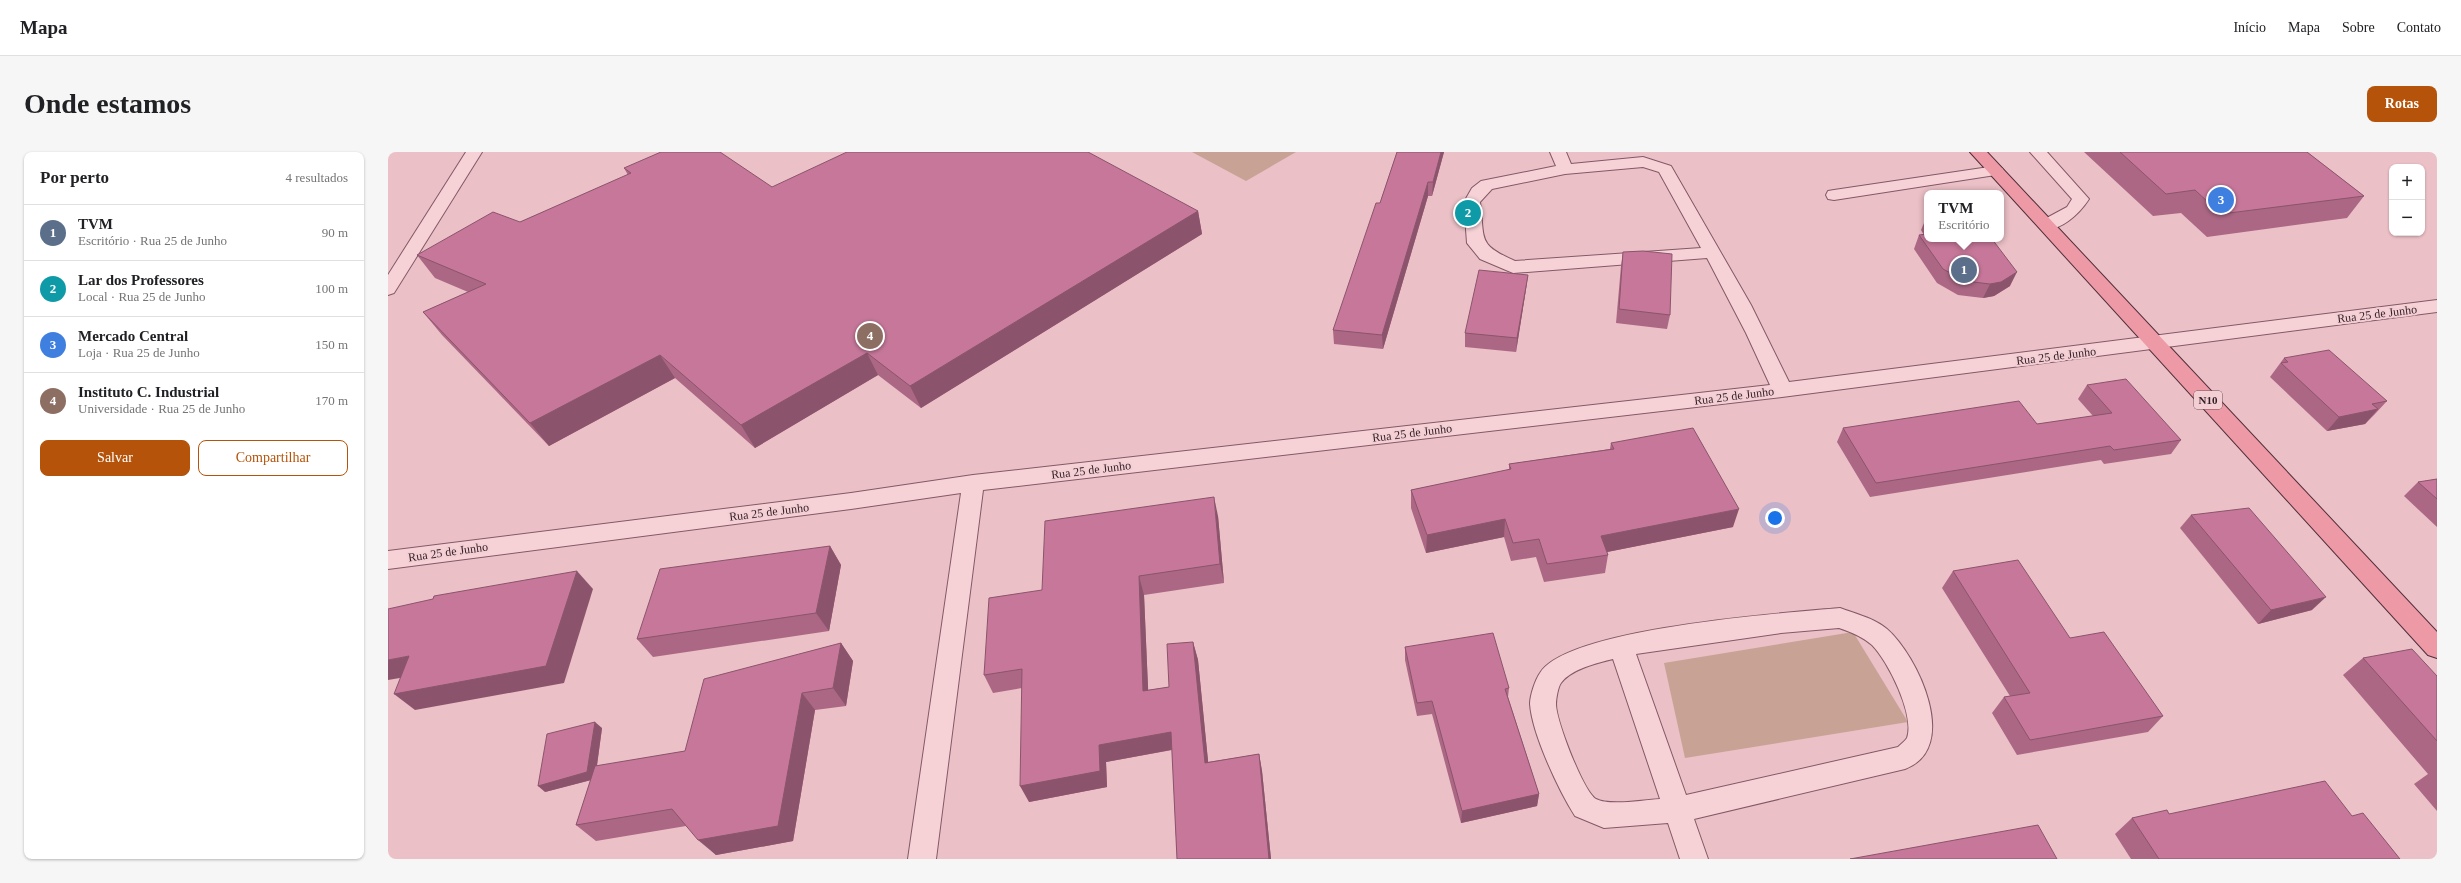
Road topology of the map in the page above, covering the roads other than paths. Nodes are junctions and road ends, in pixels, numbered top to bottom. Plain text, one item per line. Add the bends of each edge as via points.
1 (474, 152) edge
2 (1558, 152) edge
3 (1978, 152) edge
4 (2038, 152) edge
5 (1565, 169) junction
6 (1996, 171) junction
7 (1834, 195) dead end
8 (2047, 225) junction
9 (1713, 252) junction
10 (388, 289) edge
11 (2437, 306) edge
12 (2156, 343) junction
13 (1782, 390) junction
14 (973, 483) junction
15 (388, 560) edge
16 (1621, 646) junction
17 (2437, 648) edge
18 (1677, 810) junction
19 (922, 859) edge
20 (1694, 859) edge

1 - 10 street
2 - 5 street
3 - 6 main road, N10
4 - 8 street via 2080,199 2073,211
5 - 9 street via 1643,162 1665,169
5 - 9 street via 1487,185 1478,192 1472,202 1476,243 1486,255 1513,266
6 - 7 street
6 - 8 main road, N10
8 - 12 main road, N10
9 - 13 street via 1762,342
11 - 12 street, Rua 25 de Junho
12 - 13 street, Rua 25 de Junho
12 - 17 main road, N10
13 - 14 street, Rua 25 de Junho
14 - 15 street, Rua 25 de Junho via 851,502
14 - 19 street
16 - 18 street
16 - 18 street via 1584,657 1558,670 1549,679 1543,704 1555,750 1585,807 1604,815
16 - 18 street via 1781,622 1840,618 1858,624 1878,636 1894,654 1912,691 1920,737 1913,751 1905,758
18 - 20 street

